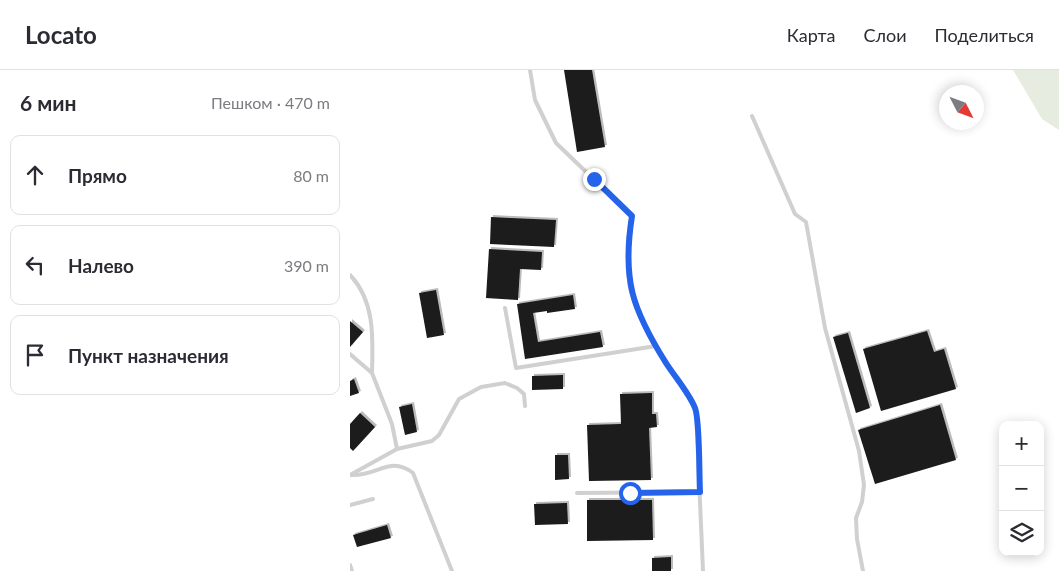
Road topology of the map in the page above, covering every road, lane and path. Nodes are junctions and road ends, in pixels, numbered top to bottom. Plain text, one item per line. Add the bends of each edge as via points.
1 (530, 70) edge
2 (752, 116) dead end
3 (350, 275) edge
4 (505, 308) dead end
5 (656, 346) junction
6 (350, 354) edge
7 (372, 373) junction
8 (525, 406) dead end
9 (397, 449) junction
10 (350, 475) edge
11 (700, 492) junction
12 (577, 493) dead end
13 (373, 498) dead end
14 (350, 505) edge
15 (350, 565) edge
16 (352, 571) edge
17 (452, 571) edge
18 (703, 571) edge
19 (863, 571) edge

1 - 5 lane via 535,100 556,143 632,216 628,240 630,288
2 - 19 lane via 795,214 806,222 825,328 859,451 864,485 856,518
3 - 7 lane via 360,286 370,312
4 - 5 lane via 516,368
5 - 11 lane via 696,409
6 - 7 lane
7 - 9 lane via 392,424
8 - 9 lane via 524,394 518,388 505,384 481,387 459,399 439,435 432,441
9 - 10 lane
10 - 17 lane via 364,476 402,465 413,473
11 - 12 lane
11 - 18 lane
13 - 14 lane
15 - 16 lane

